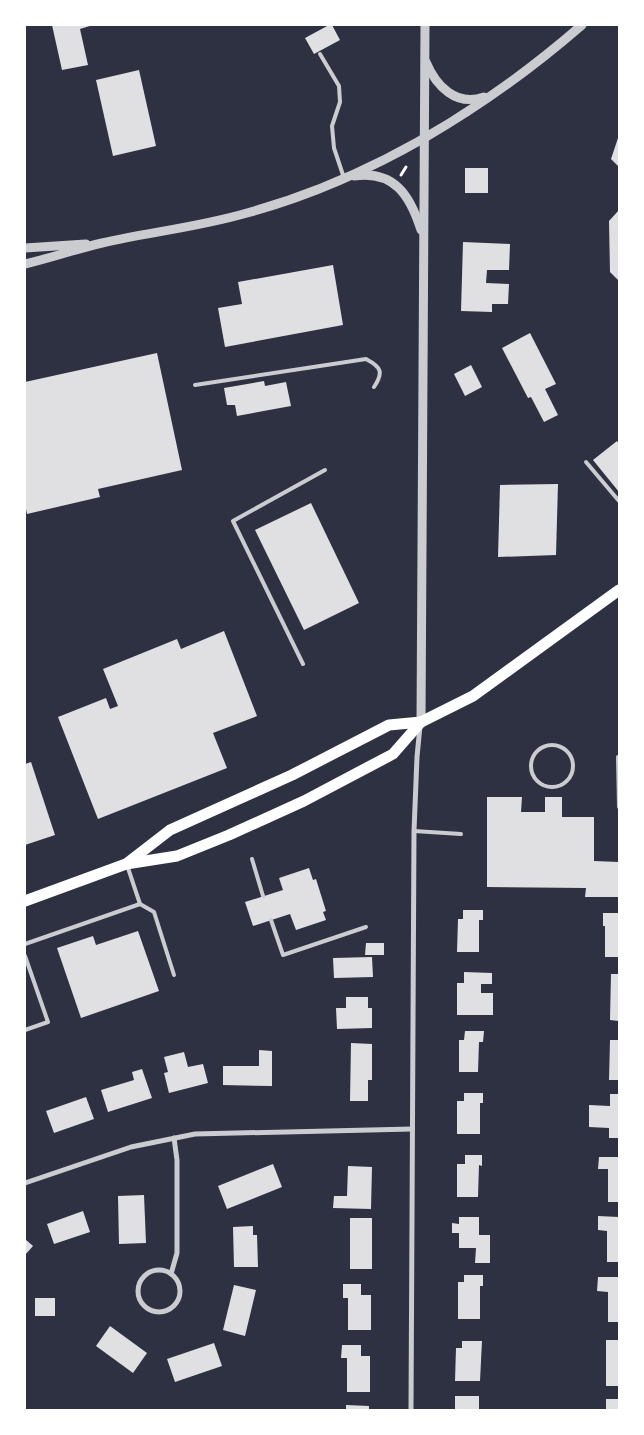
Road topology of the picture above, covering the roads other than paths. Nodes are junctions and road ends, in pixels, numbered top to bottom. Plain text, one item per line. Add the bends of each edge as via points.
1 (425, 25) edge
2 (582, 25) edge
3 (320, 54) dead end
4 (424, 58) junction
5 (494, 93) junction
6 (424, 140) junction
7 (344, 178) junction
8 (423, 239) junction
9 (101, 243) junction
10 (25, 248) edge
11 (25, 264) edge
12 (195, 385) dead end
13 (374, 387) dead end
14 (586, 462) dead end
15 (325, 470) dead end
16 (619, 501) edge
17 (619, 590) edge
18 (303, 664) dead end
19 (421, 722) junction
20 (618, 757) dead end
21 (561, 786) joint
22 (619, 807) edge
23 (414, 831) junction
24 (461, 834) dead end
25 (252, 859) dead end
26 (126, 864) junction
27 (263, 896) dead end
28 (25, 901) edge
29 (140, 904) junction
30 (271, 920) dead end
31 (366, 927) dead end
32 (25, 944) edge
33 (25, 956) edge
34 (174, 975) dead end
35 (25, 1030) edge
36 (412, 1130) junction
37 (174, 1138) junction
38 (25, 1183) edge
39 (171, 1274) junction
40 (411, 1410) edge

1 - 4 street
2 - 5 street
3 - 7 lane via 339,86 340,102 332,126 334,148
4 - 5 street via 434,79 447,93 476,100
4 - 6 street
5 - 6 street
6 - 7 street
6 - 8 street
7 - 8 street via 373,175 392,181 414,211
7 - 9 street via 246,214
8 - 19 street
9 - 10 street
9 - 11 street
12 - 13 lane via 366,359 380,371
14 - 16 lane
15 - 18 lane via 233,521
17 - 19 main road via 473,696
19 - 23 street
19 - 26 main road via 389,725 292,775 170,830
19 - 26 main road via 393,754 304,801 177,856
20 - 22 lane
21 - 21 lane via 572,774 572,759 561,748 546,747 532,759 533,776 545,786
23 - 24 lane
23 - 36 street
25 - 27 lane
26 - 28 main road
26 - 29 lane
29 - 32 lane
29 - 34 lane via 154,912
30 - 31 lane via 283,955
33 - 35 lane via 48,1022
36 - 37 street via 195,1134
36 - 40 street
37 - 38 street via 131,1147
37 - 39 street via 177,1253
39 - 39 street via 164,1271 149,1273 139,1285 140,1300 151,1311 166,1311 178,1301 179,1286

